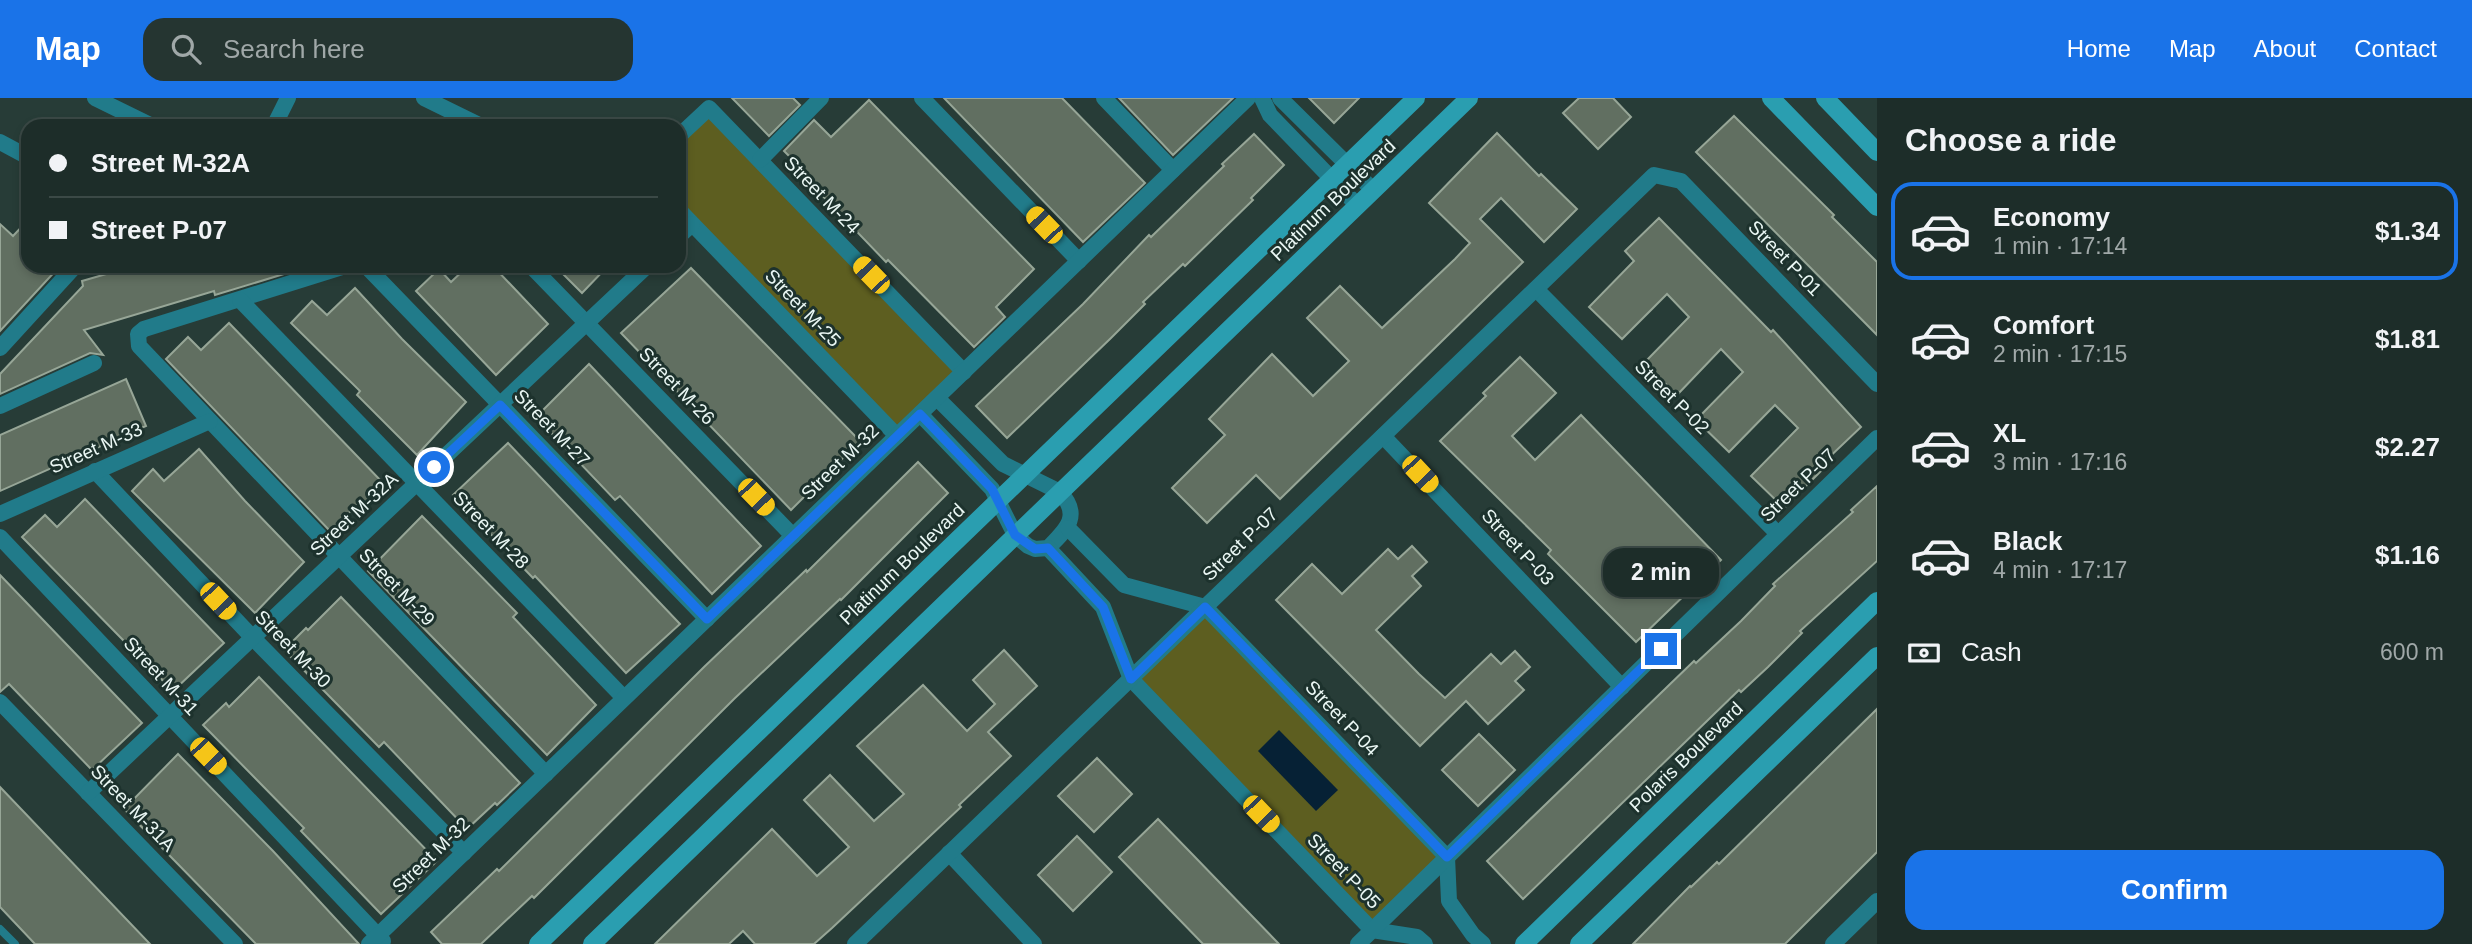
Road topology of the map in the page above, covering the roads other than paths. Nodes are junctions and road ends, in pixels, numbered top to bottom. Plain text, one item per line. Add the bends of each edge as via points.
1 (95, 98) edge
2 (288, 98) edge
3 (424, 98) edge
4 (821, 98) edge
5 (922, 98) edge
6 (1104, 98) edge
7 (1248, 98) edge
8 (1262, 98) edge
9 (1280, 98) edge
10 (1416, 98) edge
11 (1469, 98) edge
12 (1771, 98) edge
13 (1825, 98) edge
14 (117, 103) edge
15 (141, 119) edge
16 (278, 119) edge
17 (467, 119) edge
18 (686, 129) edge
19 (0, 142) edge
20 (1877, 152) edge
21 (21, 153) edge
22 (760, 160) junction
23 (1347, 164) junction
24 (1173, 170) junction
25 (1654, 175) joint
26 (1332, 179) junction
27 (1373, 190) junction
28 (1357, 205) junction
29 (1877, 207) edge
30 (686, 218) edge
31 (692, 224) junction
32 (686, 230) edge
33 (1079, 261) junction
34 (69, 273) edge
35 (323, 273) edge
36 (373, 273) edge
37 (538, 273) edge
38 (641, 273) edge
39 (1536, 289) junction
40 (240, 300) junction
41 (587, 323) junction
42 (0, 348) edge
43 (94, 363) dead end
44 (964, 372) junction
45 (1877, 384) edge
46 (937, 398) junction
47 (500, 405) junction
48 (0, 406) edge
49 (920, 414) junction
50 (210, 421) junction
51 (897, 436) junction
52 (1383, 436) junction
53 (1877, 438) edge
54 (95, 471) junction
55 (1024, 476) junction
56 (417, 483) junction
57 (1060, 492) junction
58 (998, 501) junction
59 (0, 514) edge
60 (1068, 528) junction
61 (1778, 534) junction
62 (1015, 535) junction
63 (793, 536) junction
64 (0, 537) edge
65 (1048, 548) junction
66 (339, 557) junction
67 (1124, 585) junction
68 (1877, 601) edge
69 (1103, 607) junction
70 (1205, 607) junction
71 (707, 619) junction
72 (253, 638) junction
73 (1877, 656) edge
74 (1131, 679) junction
75 (1622, 687) junction
76 (625, 698) junction
77 (0, 702) edge
78 (170, 716) junction
79 (546, 774) junction
80 (89, 793) junction
81 (464, 853) junction
82 (949, 853) junction
83 (1447, 857) junction
84 (1877, 901) edge
85 (0, 929) edge
86 (1372, 930) junction
87 (378, 941) edge
88 (1473, 941) edge
89 (15, 944) edge
90 (234, 944) edge
91 (395, 944) edge
92 (538, 944) edge
93 (592, 944) edge
94 (855, 944) edge
95 (1034, 944) edge
96 (1358, 944) edge
97 (1425, 944) edge
98 (1524, 944) edge
99 (1579, 944) edge
100 (1833, 944) edge

1 - 14 street
2 - 16 street
3 - 17 street
4 - 22 street
5 - 33 street
6 - 24 street
7 - 24 street, Street M-32
8 - 26 street via 1270,115
9 - 23 street
10 - 23 street, Platinum Boulevard
11 - 27 street, Platinum Boulevard
12 - 29 street
13 - 20 street
14 - 15 street
18 - 22 street, Street M-24 via 709,108
19 - 21 street
22 - 44 street, Street M-24
23 - 26 street, Platinum Boulevard
23 - 27 street
24 - 33 street, Street M-32
25 - 39 street, Street P-07
25 - 45 street, Street P-01 via 1681,181
26 - 28 street
26 - 55 street, Platinum Boulevard
27 - 28 street, Platinum Boulevard
28 - 57 street, Platinum Boulevard
30 - 31 street, Street M-25
31 - 32 street
31 - 51 street, Street M-25
33 - 44 street, Street M-32
34 - 42 street
35 - 40 street
36 - 47 street, Street M-27
37 - 41 street, Street M-26
38 - 41 street, Street M-32A
39 - 52 street, Street P-07
39 - 61 street, Street P-02
40 - 50 street, Street M-29 via 138,334 139,346
40 - 56 street, Street M-28
41 - 47 street, Street M-32A
41 - 63 street, Street M-26
43 - 48 street
44 - 46 street, Street M-32
46 - 49 street, Street M-32
46 - 55 street via 1003,464
47 - 56 street, Street M-32A
47 - 71 street, Street M-27
49 - 51 street, Street M-32
49 - 58 street via 985,481
50 - 54 street, Street M-33
50 - 66 street, Street M-29
51 - 63 street, Street M-32
52 - 70 street, Street P-07
52 - 75 street, Street P-03
53 - 61 street, Street P-07
54 - 59 street, Street M-33
54 - 72 street, Street M-30
55 - 57 street
55 - 58 street, Platinum Boulevard
56 - 66 street, Street M-32A
56 - 76 street, Street M-28
57 - 60 street via 1069,506
57 - 62 street, Platinum Boulevard
58 - 62 street
58 - 92 street, Platinum Boulevard
60 - 65 street
60 - 67 street
61 - 75 street, Street P-07
62 - 65 street via 1035,549
62 - 93 street, Platinum Boulevard
63 - 71 street, Street M-32
64 - 78 street, Street M-31
65 - 69 street
66 - 72 street, Street M-32A
66 - 79 street, Street M-29
67 - 69 street
67 - 70 street
68 - 98 street, Polaris Boulevard
69 - 74 street
70 - 74 street, Street P-07
70 - 83 street, Street P-04
71 - 76 street, Street M-32
72 - 78 street, Street M-32A
72 - 81 street, Street M-30
73 - 99 street
74 - 82 street, Street P-07
74 - 86 street, Street P-05
75 - 83 street, Street P-07
76 - 79 street, Street M-32
77 - 80 street, Street M-31A
78 - 80 street, Street M-32A
78 - 87 street, Street M-31
79 - 81 street, Street M-32
80 - 90 street, Street M-31A
81 - 87 street, Street M-32
82 - 94 street, Street P-07
82 - 95 street
83 - 86 street, Street P-07
83 - 88 street via 1449,901
84 - 100 street
85 - 89 lane
86 - 96 street, Street P-07
86 - 97 street, Street P-05 via 1416,936
87 - 91 street, Street M-31

